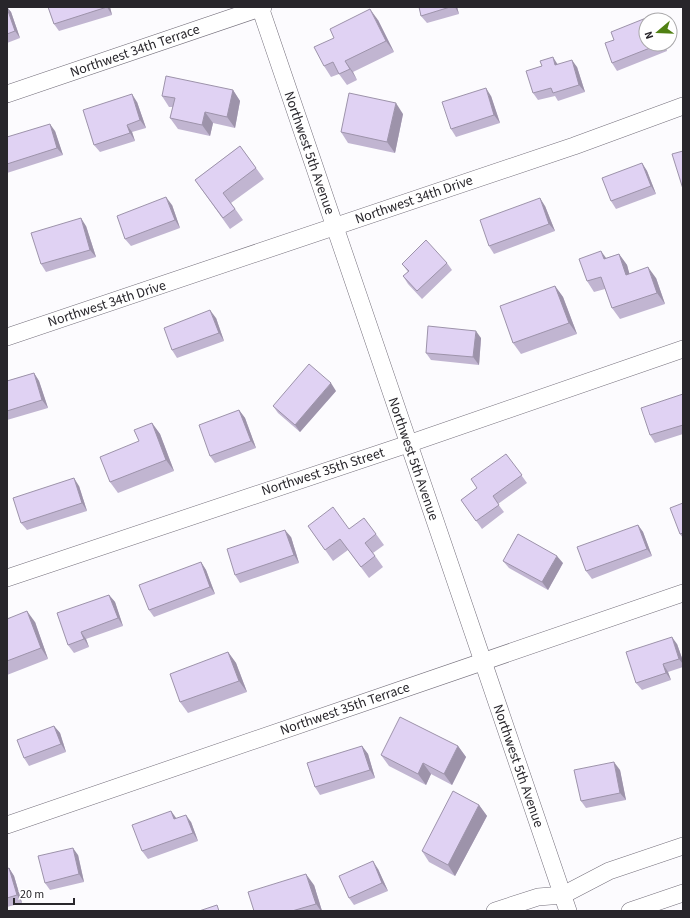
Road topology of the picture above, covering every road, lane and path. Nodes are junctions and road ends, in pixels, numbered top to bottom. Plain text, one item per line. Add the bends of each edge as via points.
1 (261, 7) edge
2 (7, 94) edge
3 (683, 106) edge
4 (334, 227) junction
5 (7, 337) edge
6 (683, 349) edge
7 (408, 444) junction
8 (7, 578) edge
9 (683, 593) edge
10 (483, 662) junction
11 (7, 825) edge
12 (683, 846) edge
13 (683, 893) edge
14 (563, 895) junction
15 (495, 911) edge
16 (568, 911) edge
17 (630, 911) edge

1 - 2 street, Northwest 34th Terrace
1 - 4 street, Northwest 5th Avenue
3 - 4 street, Northwest 34th Drive via 574,146
4 - 5 street, Northwest 34th Drive
4 - 7 street, Northwest 5th Avenue
6 - 7 street, Northwest 35th Street
7 - 8 street, Northwest 35th Street
7 - 10 street, Northwest 5th Avenue
9 - 10 street, Northwest 35th Terrace
10 - 11 street, Northwest 35th Terrace
10 - 14 street, Northwest 5th Avenue
12 - 14 street via 609,871
13 - 17 street
14 - 15 street via 538,897
14 - 16 street, Northwest 5th Avenue

